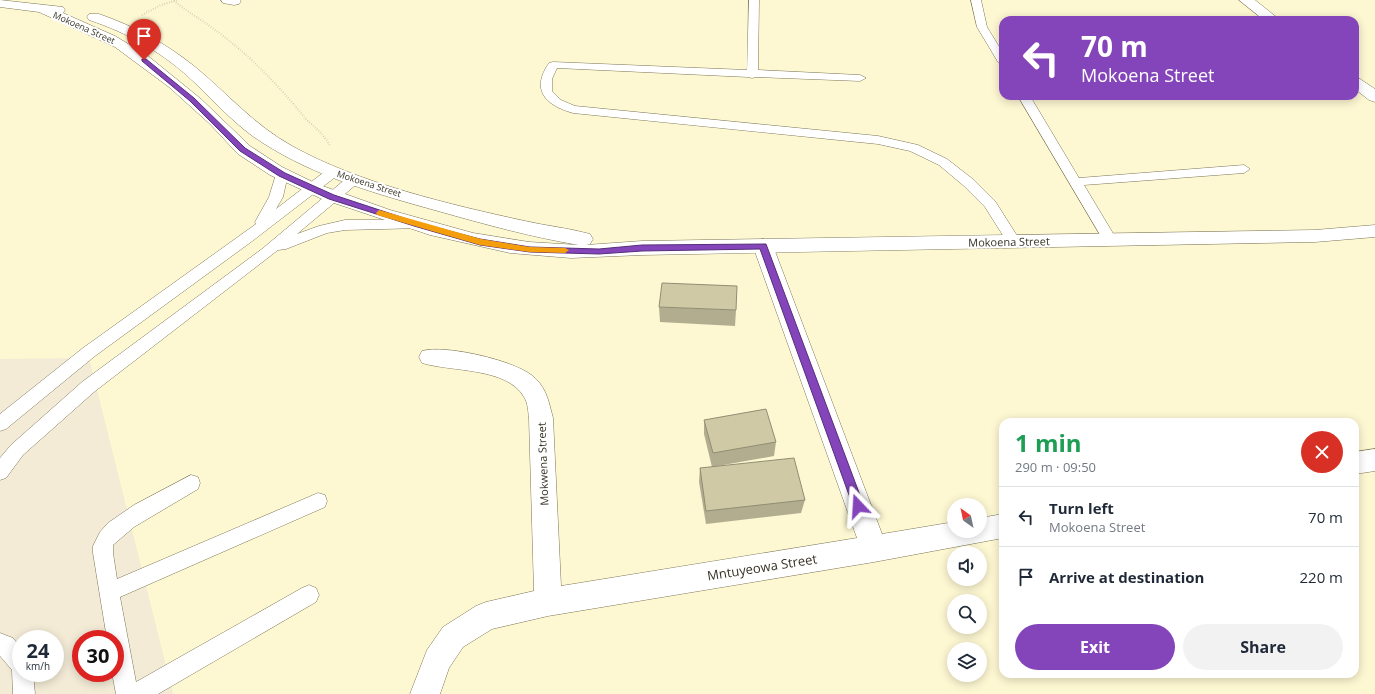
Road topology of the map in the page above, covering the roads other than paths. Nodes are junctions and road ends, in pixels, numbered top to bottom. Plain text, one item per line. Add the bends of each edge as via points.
1 (754, 0) edge
2 (976, 0) edge
3 (1246, 0) edge
4 (0, 3) edge
5 (44, 9) junction
6 (1268, 16) edge
7 (999, 55) edge
8 (752, 74) junction
9 (860, 78) dead end
10 (1359, 84) edge
11 (1373, 93) edge
12 (1026, 100) edge
13 (1244, 169) dead end
14 (334, 172) junction
15 (282, 174) junction
16 (353, 180) junction
17 (1076, 182) junction
18 (310, 189) junction
19 (331, 197) junction
20 (416, 225) junction
21 (1375, 231) edge
22 (246, 240) junction
23 (1110, 240) junction
24 (1014, 242) junction
25 (763, 246) junction
26 (642, 248) junction
27 (267, 252) junction
28 (430, 357) dead end
29 (0, 424) edge
30 (1375, 460) edge
31 (1359, 462) edge
32 (0, 472) edge
33 (191, 483) dead end
34 (318, 501) dead end
35 (999, 527) edge
36 (987, 529) edge
37 (947, 536) edge
38 (874, 549) junction
39 (110, 592) junction
40 (309, 594) dead end
41 (548, 602) junction
42 (0, 644) edge
43 (12, 654) edge
44 (23, 682) edge
45 (24, 694) edge
46 (127, 694) edge
47 (137, 694) edge
48 (425, 694) edge

1 - 8 lane
2 - 7 lane via 982,27
3 - 6 main road
4 - 5 main road, Mokoena Street
5 - 14 main road, Mokoena Street via 80,13 131,30 158,46 199,79 248,126 298,157
5 - 15 main road, Mokoena Street via 64,21 114,40 157,69 243,149
8 - 9 lane
8 - 24 lane via 553,65 546,79 547,92 556,103 573,109 878,140 914,148 943,162 969,183 990,204
10 - 11 main road
12 - 17 lane
13 - 17 lane
14 - 16 main road, Mokoena Street
14 - 18 lane
15 - 18 main road, Mokoena Street
15 - 22 lane via 272,207 263,222
16 - 19 lane
16 - 26 main road, Mokoena Street via 538,232
17 - 23 lane
18 - 19 main road, Mokoena Street
18 - 22 lane
19 - 20 main road, Mokoena Street
19 - 27 lane
20 - 26 main road, Mokoena Street via 480,242 530,249 599,252
20 - 27 lane via 345,225 324,229
21 - 23 main road, Mokoena Street via 1315,236
22 - 29 lane via 89,352
23 - 24 main road, Mokoena Street
24 - 25 main road, Mokoena Street
25 - 26 main road, Mokoena Street
25 - 38 main road
27 - 32 lane via 88,387 17,450
28 - 41 main road, Mokwena Street via 499,369 515,375 534,393 542,418
30 - 31 main road
33 - 39 lane via 118,526 106,538 103,545
34 - 39 lane
35 - 36 main road
37 - 38 main road, Mntuyeowa Street
38 - 41 main road, Mntuyeowa Street
39 - 46 lane
40 - 47 lane
41 - 48 main road, Mntuyeowa Street via 486,616 453,636 437,660
42 - 43 lane
44 - 45 lane

